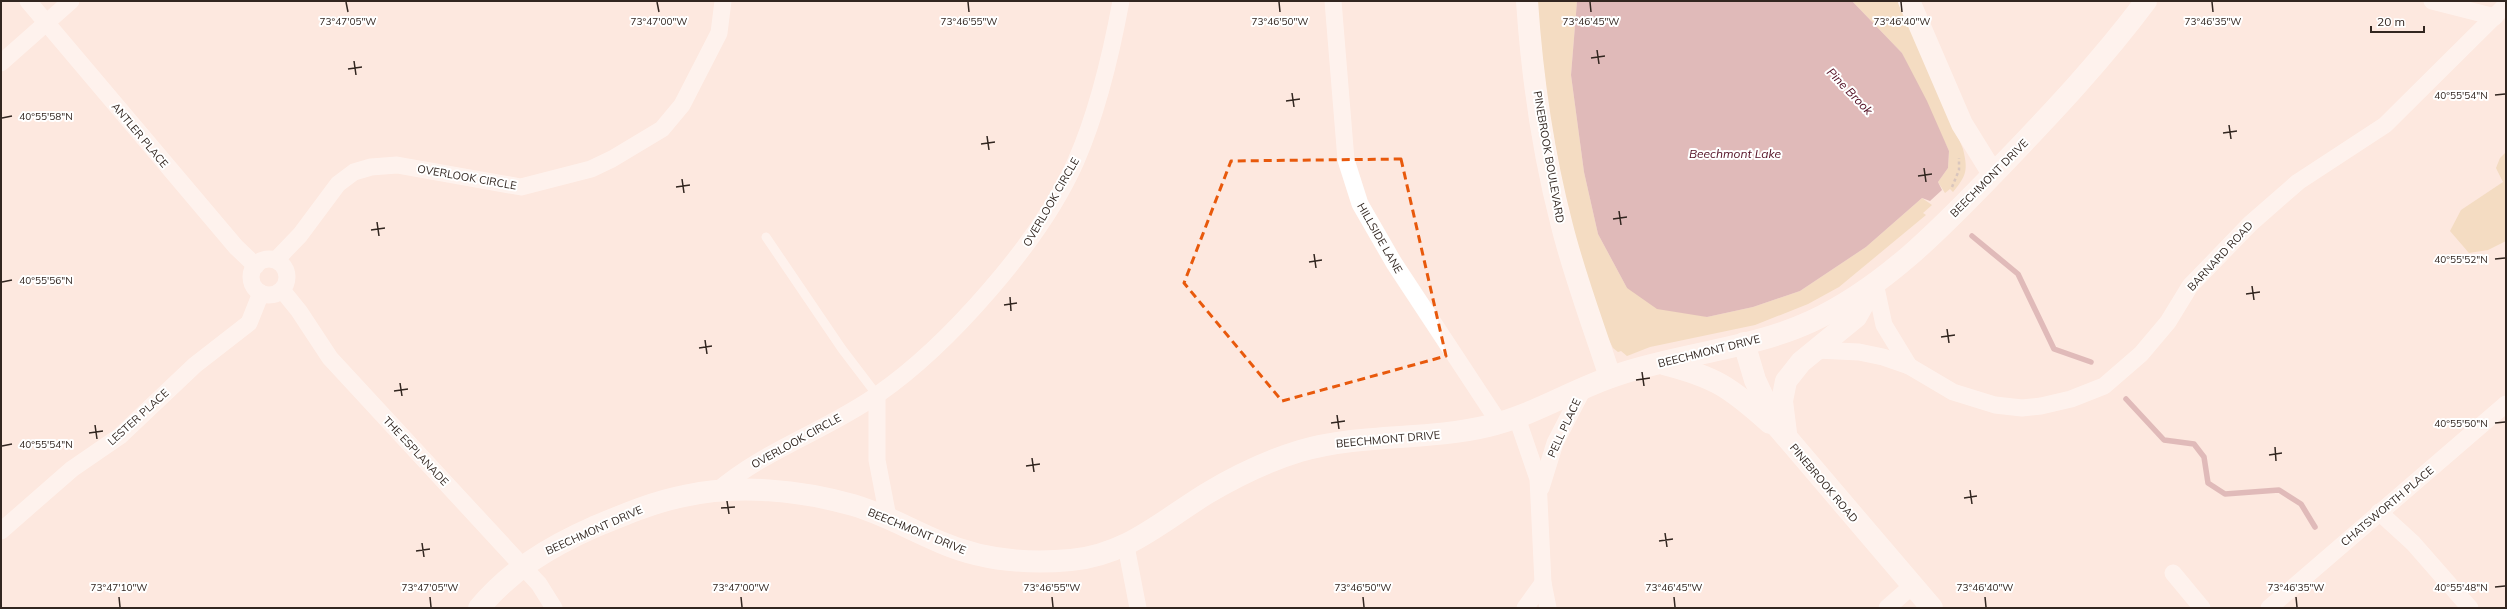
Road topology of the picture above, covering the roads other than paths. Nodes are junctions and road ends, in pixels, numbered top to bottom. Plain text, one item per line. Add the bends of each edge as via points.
1 (28, 1) edge
2 (71, 1) edge
3 (723, 1) edge
4 (1121, 1) edge
5 (1333, 1) edge
6 (1527, 1) edge
7 (1909, 1) edge
8 (2146, 1) edge
9 (2432, 1) edge
10 (2500, 11) edge
11 (47, 22) junction
12 (1, 63) edge
13 (1993, 174) junction
14 (766, 237) dead end
15 (276, 260) junction
16 (256, 266) junction
17 (1875, 283) junction
18 (282, 290) junction
19 (261, 293) junction
20 (1744, 343) junction
21 (1816, 350) junction
22 (1660, 363) junction
23 (1909, 366) junction
24 (1610, 377) junction
25 (1584, 387) junction
26 (877, 395) junction
27 (2506, 404) edge
28 (1508, 421) junction
29 (1785, 437) junction
30 (717, 491) junction
31 (1540, 494) junction
32 (2380, 512) junction
33 (888, 517) junction
34 (1, 531) edge
35 (1126, 546) junction
36 (523, 566) junction
37 (2173, 573) dead end
38 (1543, 583) junction
39 (1912, 586) junction
40 (479, 608) edge
41 (554, 608) edge
42 (1138, 608) edge
43 (1525, 608) edge
44 (1548, 608) edge
45 (1887, 608) edge
46 (1932, 608) edge
47 (2202, 608) edge
48 (2269, 608) edge
49 (2470, 608) edge

1 - 11 street, ANTLER PLACE
2 - 11 street
3 - 15 street, OVERLOOK CIRCLE via 719,33 682,105 662,129 612,159 591,169 521,187 397,165 371,167 354,172 338,184 300,235
4 - 26 street, OVERLOOK CIRCLE via 1095,111 1078,155 1028,243 962,319 916,363
5 - 28 street, HILLSIDE LANE via 1346,160 1360,204 1394,263
6 - 24 street, PINEBROOK BOULEVARD via 1535,80 1554,195 1571,258
7 - 13 street via 1962,124
8 - 13 street, BEECHMONT DRIVE via 2093,69
9 - 10 street
10 - 23 street, BARNARD ROAD via 2386,125 2314,171 2283,194 2250,224 2190,286 2168,322 2142,354 2104,386 2071,399 2022,408 1995,405 1953,392
11 - 12 street
11 - 16 street, ANTLER PLACE via 236,247
13 - 17 street, BEECHMONT DRIVE via 1919,247
14 - 26 lane via 833,337
15 - 16 street via 264,260
15 - 18 street via 288,276
16 - 19 street via 251,278 254,288
17 - 20 street, BEECHMONT DRIVE via 1816,319
17 - 21 street via 1856,317
17 - 23 street, BARNARD ROAD via 1884,325
18 - 19 street via 271,296
18 - 36 street, THE ESPLANADE via 330,358
19 - 34 street, LESTER PLACE via 249,323 195,365 120,436 72,469
20 - 22 street, BEECHMONT DRIVE
20 - 29 street, PINEBROOK ROAD via 1765,404
21 - 23 street, BARNARD ROAD via 1859,352
21 - 29 street via 1794,370 1784,387 1782,401
22 - 24 street, BEECHMONT DRIVE
22 - 29 street via 1705,375 1728,387
24 - 25 street, BEECHMONT DRIVE
25 - 28 street, BEECHMONT DRIVE
25 - 31 street, PELL PLACE via 1555,443
26 - 30 street, OVERLOOK CIRCLE via 752,465
26 - 33 street via 877,460
27 - 32 street, CHATSWORTH PLACE
28 - 31 street, PELL PLACE via 1534,466
28 - 35 street, BEECHMONT DRIVE via 1428,436 1348,442 1297,452 1234,477 1147,535
29 - 39 street, PINEBROOK ROAD
30 - 33 street, BEECHMONT DRIVE via 752,491 817,497
30 - 36 street, BEECHMONT DRIVE via 680,496 623,516 558,544
31 - 38 street, PELL PLACE
32 - 48 street, CHATSWORTH PLACE
32 - 49 street via 2413,543
33 - 35 street, BEECHMONT DRIVE via 957,549 998,558 1029,561 1071,560 1100,555
35 - 42 street
36 - 40 street, BEECHMONT DRIVE via 508,577
36 - 41 street, THE ESPLANADE
37 - 47 street
38 - 43 street
38 - 44 street, PELL PLACE
39 - 45 street
39 - 46 street, PINEBROOK ROAD

